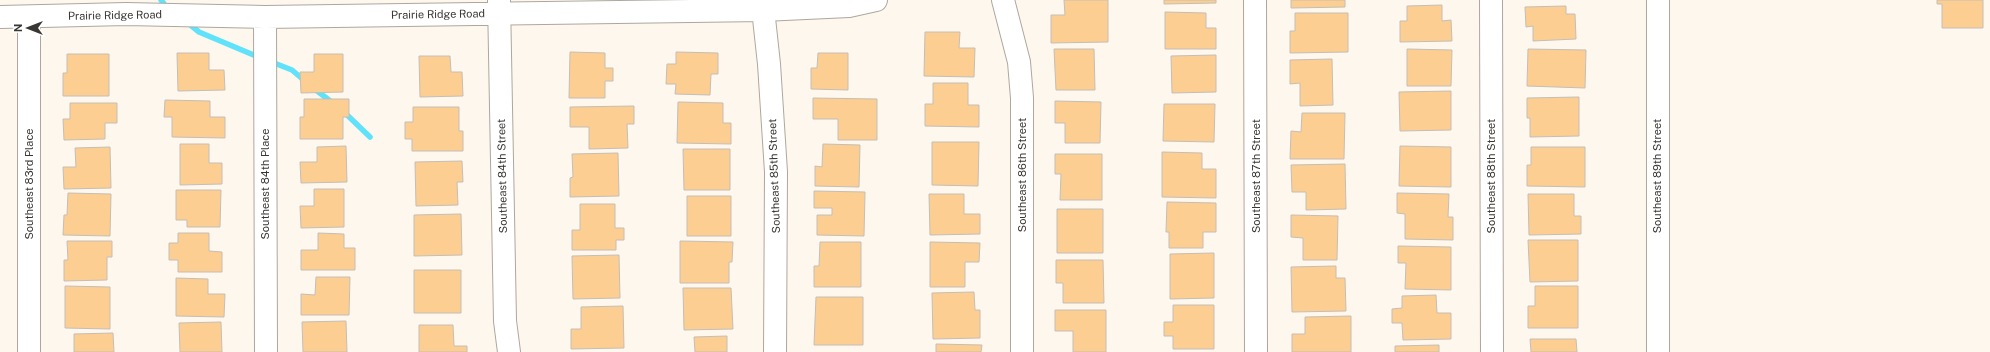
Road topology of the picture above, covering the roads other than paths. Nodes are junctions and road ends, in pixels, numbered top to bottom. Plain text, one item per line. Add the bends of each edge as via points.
1 (876, 0) edge
2 (1003, 0) edge
3 (1255, 0) edge
4 (1491, 0) edge
5 (1658, 0) edge
6 (763, 5) edge
7 (499, 7) edge
8 (0, 17) edge
9 (29, 17) junction
10 (265, 17) junction
11 (29, 352) edge
12 (266, 352) edge
13 (509, 352) edge
14 (776, 352) edge
15 (1022, 352) edge
16 (1256, 352) edge
17 (1492, 352) edge
18 (1658, 352) edge

1 - 6 street, Prairie Ridge Road via 849,6
2 - 15 street, Southeast 86th Street via 1019,62 1022,98
3 - 16 street, Southeast 87th Street
4 - 17 street, Southeast 88th Street
5 - 18 street, Southeast 89th Street
6 - 7 street, Prairie Ridge Road
6 - 14 street, Southeast 85th Street via 776,172
7 - 10 street, Prairie Ridge Road
7 - 13 street, Southeast 84th Street via 505,321
8 - 9 street, Prairie Ridge Road
9 - 10 street, Prairie Ridge Road via 126,14
9 - 11 street, Southeast 83rd Place
10 - 12 street, Southeast 84th Place

